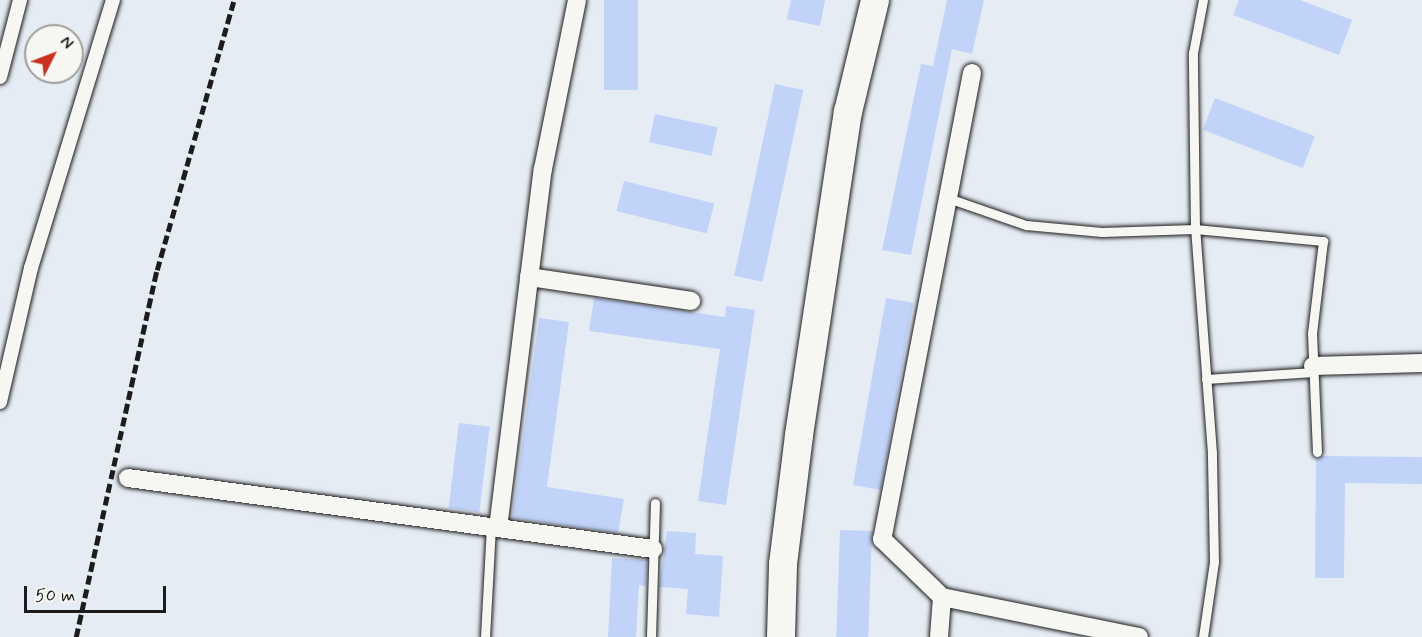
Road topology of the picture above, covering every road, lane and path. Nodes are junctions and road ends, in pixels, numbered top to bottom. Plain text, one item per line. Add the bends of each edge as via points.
1 (20, 0) edge
2 (113, 0) edge
3 (577, 0) edge
4 (875, 0) edge
5 (1203, 0) edge
6 (972, 73) dead end
7 (0, 77) edge
8 (948, 198) junction
9 (1195, 229) junction
10 (530, 278) junction
11 (691, 301) dead end
12 (1422, 363) edge
13 (1314, 369) junction
14 (1206, 379) junction
15 (0, 402) edge
16 (1317, 452) dead end
17 (128, 478) dead end
18 (655, 503) dead end
19 (494, 527) junction
20 (653, 549) junction
21 (942, 597) junction
22 (485, 637) edge
23 (651, 637) edge
24 (781, 637) edge
25 (939, 637) edge
26 (1139, 637) edge
27 (1203, 637) edge

1 - 7 street
2 - 15 street via 31,268
3 - 10 street via 543,169
4 - 24 main road via 848,111 799,435 783,564
5 - 9 lane via 1192,53
6 - 8 street
8 - 9 lane via 1026,225 1102,232
8 - 21 street via 882,538
9 - 13 lane via 1323,241 1312,333
9 - 14 lane
10 - 11 street
10 - 19 street
12 - 13 street
13 - 14 lane
13 - 16 lane
14 - 27 lane via 1214,562
17 - 19 street
18 - 20 lane
19 - 20 street
19 - 22 lane
20 - 23 lane
21 - 25 street
21 - 26 street

